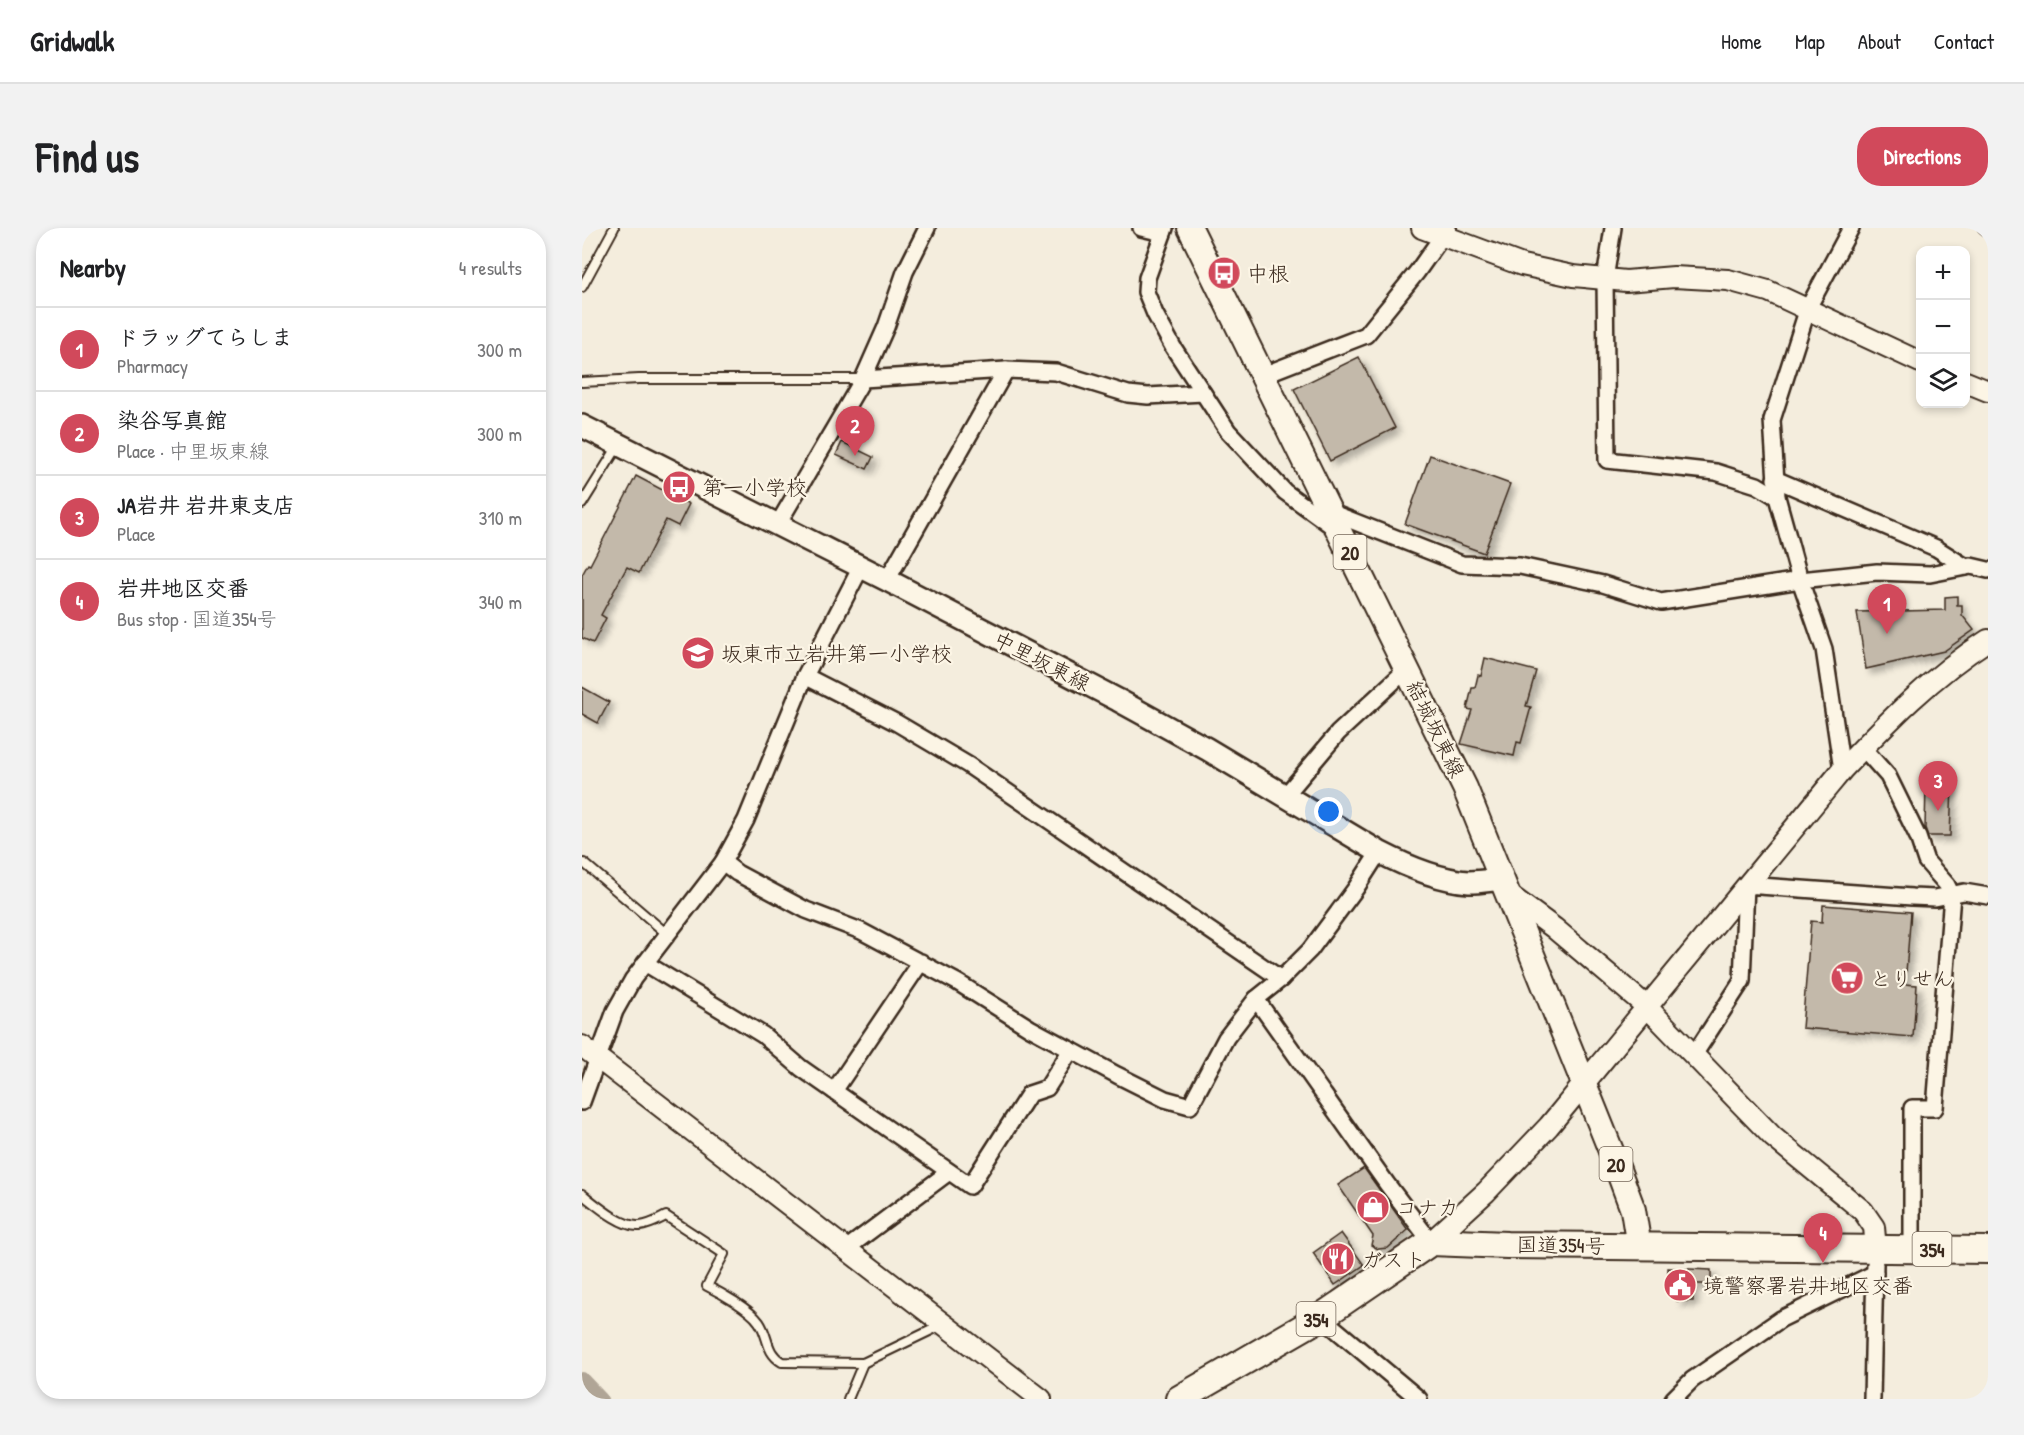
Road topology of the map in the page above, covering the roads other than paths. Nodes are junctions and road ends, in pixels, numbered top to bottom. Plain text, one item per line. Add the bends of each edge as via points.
1 (615, 228) edge
2 (927, 228) edge
3 (1141, 228) edge
4 (1190, 228) edge
5 (1422, 228) edge
6 (1613, 228) edge
7 (1851, 228) edge
8 (1983, 228) edge
9 (1164, 231) edge
10 (1446, 232) edge
11 (1988, 232) edge
12 (1605, 279) junction
13 (582, 287) edge
14 (1808, 308) junction
15 (1916, 360) edge
16 (1006, 370) junction
17 (1263, 375) junction
18 (863, 379) junction
19 (582, 382) edge
20 (1970, 384) edge
21 (1988, 391) edge
22 (1203, 393) junction
23 (582, 426) edge
24 (619, 445) junction
25 (1775, 479) junction
26 (1777, 497) junction
27 (582, 504) edge
28 (777, 524) junction
29 (1341, 534) junction
30 (861, 567) junction
31 (1966, 567) junction
32 (1988, 570) edge
33 (887, 580) junction
34 (1800, 580) junction
35 (1988, 640) edge
36 (1407, 669) junction
37 (805, 676) junction
38 (1863, 748) junction
39 (1842, 770) junction
40 (1285, 796) junction
41 (1379, 852) junction
42 (583, 862) edge
43 (723, 862) junction
44 (1746, 885) junction
45 (1505, 887) junction
46 (1952, 895) junction
47 (1988, 896) edge
48 (668, 934) junction
49 (921, 962) junction
50 (645, 963) junction
51 (1281, 979) junction
52 (1256, 999) junction
53 (1646, 1006) junction
54 (1071, 1050) junction
55 (590, 1052) edge
56 (1694, 1055) junction
57 (1584, 1084) junction
58 (834, 1091) junction
59 (582, 1102) edge
60 (949, 1172) junction
61 (582, 1194) edge
62 (1431, 1242) junction
63 (1639, 1246) junction
64 (846, 1249) junction
65 (1912, 1249) junction
66 (1988, 1250) edge
67 (1875, 1262) junction
68 (1321, 1317) junction
69 (943, 1324) junction
70 (863, 1363) junction
71 (848, 1399) edge
72 (1041, 1399) edge
73 (1179, 1399) edge
74 (1419, 1399) edge
75 (1674, 1399) edge
76 (1872, 1399) edge

1 - 13 lane
2 - 18 street
3 - 9 street
4 - 17 main road, 結城坂東線 / 20
5 - 10 street
6 - 12 street
7 - 14 street
8 - 11 lane
9 - 22 street via 1146,278 1146,292 1173,347
10 - 12 street via 1522,265
10 - 17 street via 1366,335
12 - 14 street via 1728,280
12 - 26 street via 1607,460 1716,472 1757,485
14 - 15 street
14 - 25 street via 1772,420
16 - 18 street
16 - 22 street via 1056,372 1128,394
16 - 33 street
17 - 29 main road, 結城坂東線 / 20
18 - 19 lane
18 - 28 street
20 - 21 street
22 - 29 street via 1228,430 1285,492
23 - 24 main road, 中里坂東線
24 - 27 lane
24 - 28 main road, 中里坂東線
25 - 26 street
25 - 31 street via 1936,548
26 - 34 street
28 - 30 main road, 中里坂東線
29 - 34 street via 1462,564 1520,566 1603,584 1661,602
29 - 36 main road, 結城坂東線 / 20
30 - 33 main road, 中里坂東線
30 - 37 street
31 - 32 street
31 - 34 street via 1930,574 1877,572
33 - 40 main road, 中里坂東線 via 1118,700
34 - 39 street via 1824,649
35 - 38 street via 1931,683
36 - 40 street via 1338,733
36 - 45 main road, 結城坂東線 / 20 via 1464,788
37 - 43 street via 746,820
37 - 51 street via 968,765
38 - 39 street
38 - 46 street via 1888,776 1926,861
39 - 44 street
40 - 41 main road, 中里坂東線
41 - 45 main road, 中里坂東線 via 1403,864 1462,881
41 - 51 street via 1310,950
42 - 48 lane
43 - 48 street
43 - 49 street via 806,910 861,931
44 - 46 street via 1912,897
44 - 53 street
44 - 56 street via 1742,981
45 - 53 street
45 - 57 main road, 結城坂東線 / 20
46 - 47 street via 1964,892
46 - 65 street via 1935,1108 1912,1108
48 - 50 street
49 - 54 street
49 - 58 street
50 - 55 street
50 - 58 street via 763,1035
51 - 52 street
52 - 54 street via 1226,1038 1190,1106 1165,1099
52 - 62 street
53 - 56 street
53 - 57 street
54 - 60 street via 1047,1088 1029,1094 970,1186
55 - 59 street
55 - 64 street
56 - 67 street via 1773,1137 1863,1211 1874,1227
57 - 62 street via 1523,1154
57 - 63 main road, 結城坂東線 / 20 via 1630,1201
58 - 60 street
60 - 64 street
61 - 70 lane via 609,1215 636,1227 666,1216 724,1254 707,1286 727,1295 759,1321 773,1357 782,1362
62 - 63 highway, 国道354号 / 354
62 - 68 highway, 354
63 - 67 highway, 国道354号 / 354
64 - 69 street
65 - 66 highway, 国道354号 / 354
65 - 67 highway, 国道354号 / 354
67 - 75 street via 1781,1319 1692,1380
67 - 76 street
68 - 73 highway, 354
68 - 74 street
69 - 70 lane
69 - 72 street
70 - 71 lane

